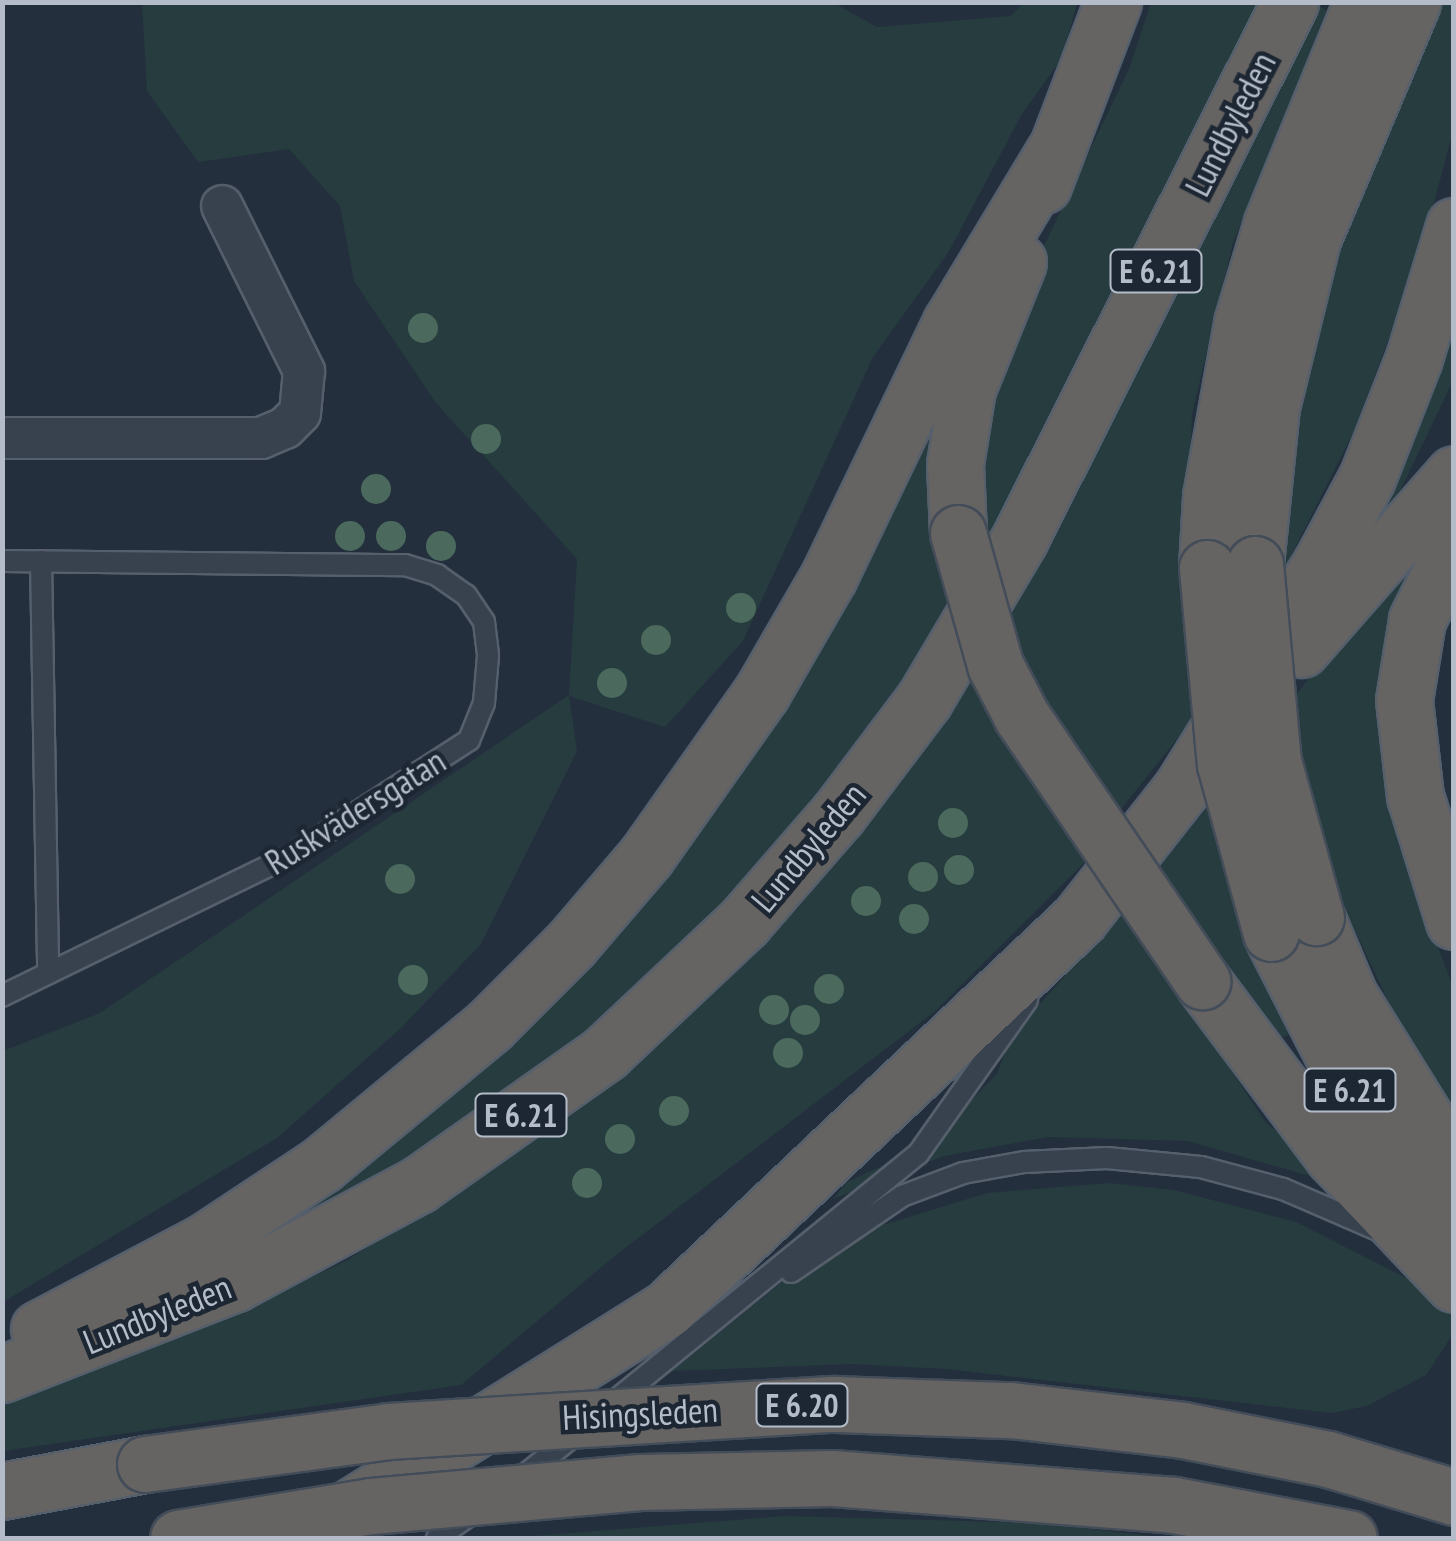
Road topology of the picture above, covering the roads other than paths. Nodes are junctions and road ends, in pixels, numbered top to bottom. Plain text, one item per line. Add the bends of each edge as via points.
1 (1112, 2) edge
2 (1290, 2) edge
3 (1362, 2) edge
4 (1412, 2) edge
5 (1054, 152) junction
6 (222, 206) dead end
7 (1454, 226) edge
8 (2, 438) edge
9 (1450, 468) edge
10 (1454, 545) edge
11 (2, 561) edge
12 (40, 561) junction
13 (1231, 566) junction
14 (1182, 788) junction
15 (1454, 921) edge
16 (1294, 925) junction
17 (48, 973) junction
18 (2, 996) edge
19 (1454, 1165) edge
20 (1445, 1257) edge
21 (2, 1346) edge
22 (661, 1361) junction
23 (2, 1374) edge
24 (2, 1491) edge
25 (1454, 1497) edge
26 (178, 1538) edge
27 (303, 1538) edge
28 (437, 1538) edge
29 (1349, 1538) edge

1 - 5 highway
2 - 23 highway, Lundbyleden / E 6.21 via 1020,538 924,700 744,922 604,1053 418,1185 235,1283
3 - 13 highway, E 6.21 via 1278,206 1242,322 1213,478
4 - 13 highway, E 6.21 via 1312,239
5 - 20 highway, bridge via 967,389 956,464 958,534 995,665 1022,718 1202,981 1333,1156
5 - 21 highway via 951,322 829,576 762,692 647,854 570,944 489,1026 320,1165 203,1244
6 - 8 street via 304,371 300,413 286,428 261,438
7 - 14 highway via 1414,358 1367,478
9 - 14 highway
10 - 15 highway via 1417,620 1404,714 1425,840
11 - 12 lane, Ruskvädersgatan
12 - 17 lane
12 - 17 lane, Ruskvädersgatan via 406,566 437,575 466,595 484,622 488,656 484,702 468,740 291,855
13 - 16 highway, E 6.21, bridge via 1225,764
14 - 22 lane via 918,1154
14 - 27 highway via 1079,918 1024,974 668,1308
16 - 19 highway, E 6.21 via 1349,996
16 - 20 highway, E 6.21 via 1362,1110
17 - 18 lane, Ruskvädersgatan
20 - 22 lane via 1283,1189 1201,1167 1108,1158 1024,1162 902,1196
22 - 28 lane via 549,1458
24 - 25 highway, Hisingsleden / E 6.20, bridge via 388,1431 835,1404 1010,1410 1183,1430 1328,1459
26 - 29 highway, Hisingsleden / E 6.20, bridge via 371,1506 640,1482 832,1478 1174,1505

